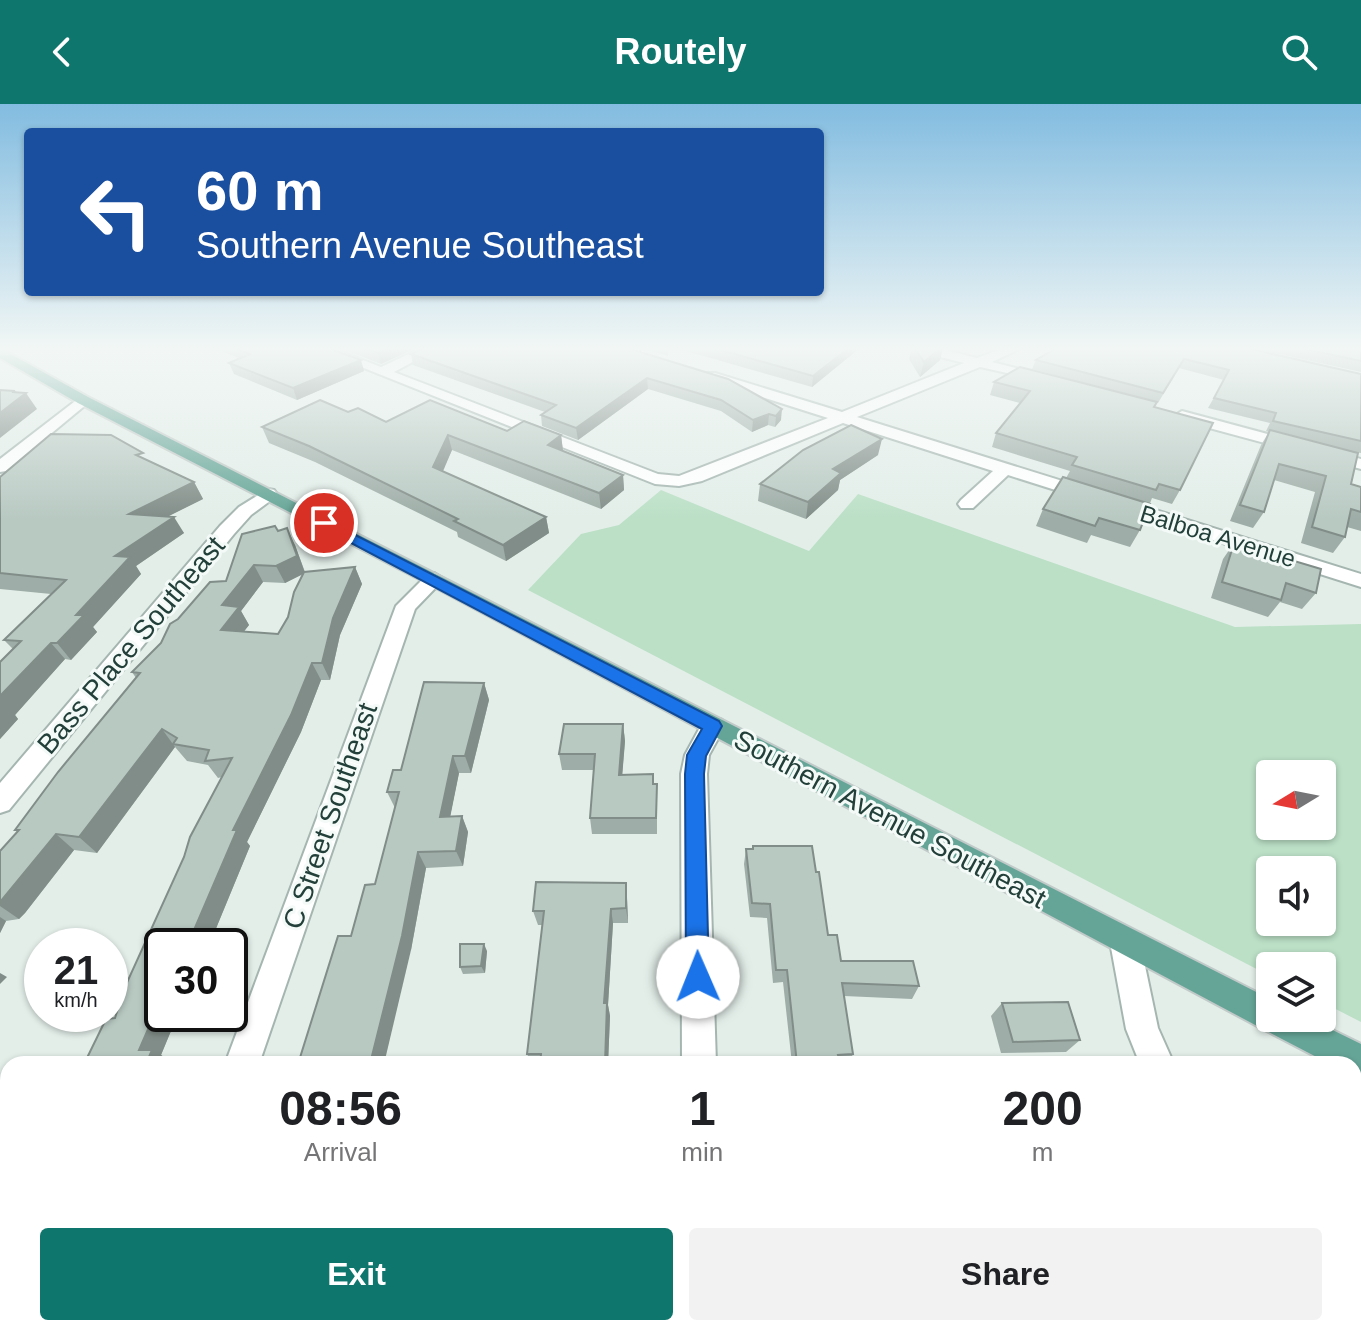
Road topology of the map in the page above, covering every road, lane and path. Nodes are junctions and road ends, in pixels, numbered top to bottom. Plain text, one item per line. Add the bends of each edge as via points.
1 (77, 404) edge
2 (92, 404) edge
3 (465, 404) edge
4 (800, 404) edge
5 (876, 404) edge
6 (1162, 411) edge
7 (844, 418) junction
8 (1361, 464) edge
9 (0, 467) edge
10 (1005, 469) junction
11 (268, 494) junction
12 (967, 504) dead end
13 (434, 579) junction
14 (1361, 581) edge
15 (713, 726) junction
16 (0, 802) edge
17 (1125, 942) junction
18 (1256, 1009) edge
19 (1302, 1032) edge
20 (245, 1056) edge
21 (699, 1056) edge
22 (1154, 1056) edge
23 (1349, 1056) edge

1 - 9 street
2 - 11 main road, Southern Avenue Southeast
3 - 7 street via 662,481 689,479
4 - 7 street, Balboa Avenue
5 - 7 street
6 - 8 street
7 - 10 street, Balboa Avenue
10 - 12 street
10 - 14 street, Balboa Avenue
11 - 13 main road, Southern Avenue Southeast
11 - 16 street, Bass Place Southeast via 227,530
13 - 15 main road, Southern Avenue Southeast
13 - 20 street, C Street Southeast via 406,606
15 - 17 main road, Southern Avenue Southeast
15 - 21 street via 697,755 694,774
17 - 18 main road, Southern Avenue Southeast
17 - 22 street via 1142,1029
19 - 23 main road, Southern Avenue Southeast

